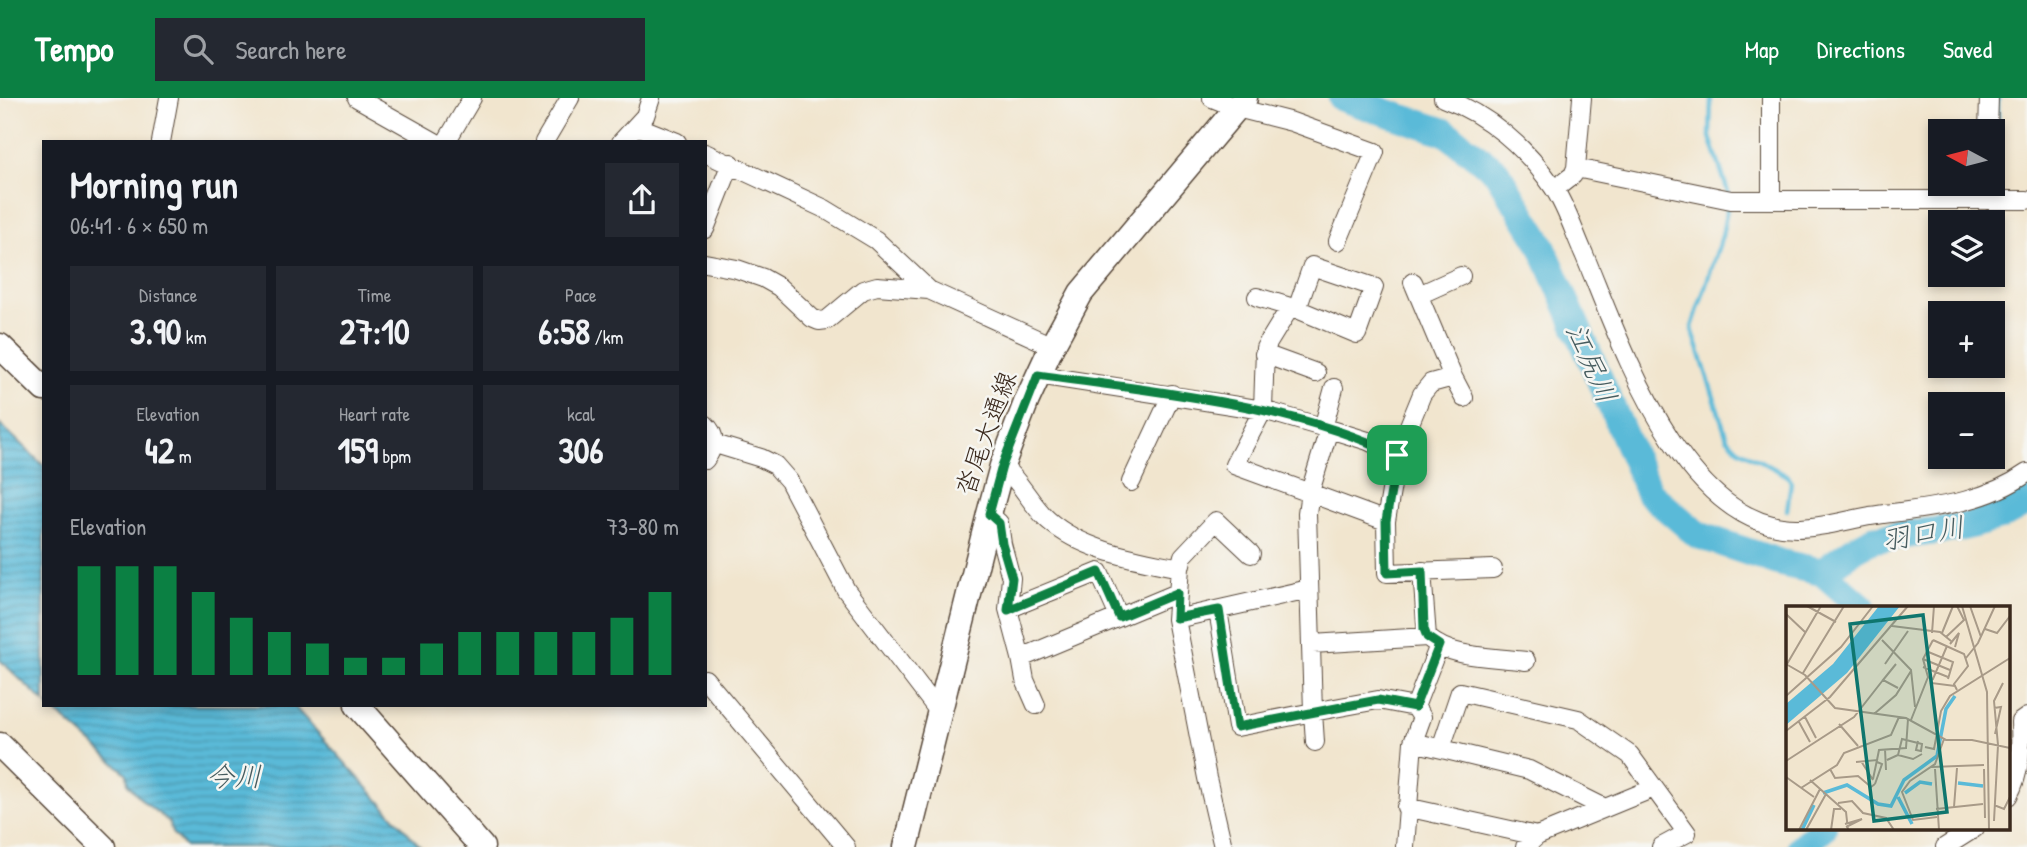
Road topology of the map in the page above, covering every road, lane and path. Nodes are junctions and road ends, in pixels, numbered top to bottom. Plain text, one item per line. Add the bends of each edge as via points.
1 (169, 98) edge
2 (472, 98) edge
3 (570, 98) edge
4 (651, 98) edge
5 (1212, 98) edge
6 (1443, 98) edge
7 (1582, 98) edge
8 (1771, 98) edge
9 (1989, 98) edge
10 (365, 100) edge
11 (1241, 103) edge
12 (1988, 119) edge
13 (637, 126) junction
14 (161, 140) edge
15 (432, 140) edge
16 (447, 140) edge
17 (545, 140) edge
18 (623, 140) edge
19 (672, 140) edge
20 (707, 154) edge
21 (731, 163) junction
22 (1576, 168) junction
23 (1555, 189) junction
24 (1928, 194) edge
25 (2006, 196) edge
26 (1771, 199) junction
27 (2027, 200) edge
28 (707, 224) edge
29 (1338, 241) dead end
30 (707, 257) edge
31 (1461, 276) dead end
32 (929, 290) junction
33 (1257, 297) dead end
34 (1293, 309) junction
35 (0, 346) edge
36 (1052, 346) junction
37 (1264, 354) junction
38 (1315, 373) dead end
39 (1038, 375) junction
40 (1453, 377) junction
41 (42, 388) edge
42 (1334, 388) dead end
43 (1172, 394) junction
44 (1464, 398) dead end
45 (1263, 410) junction
46 (707, 426) edge
47 (1326, 428) junction
48 (710, 452) edge
49 (1397, 455) junction
50 (1002, 466) junction
51 (2027, 473) edge
52 (1131, 482) dead end
53 (1310, 492) junction
54 (989, 514) junction
55 (1386, 521) junction
56 (1251, 554) dead end
57 (1180, 568) junction
58 (1493, 569) dead end
59 (1422, 571) junction
60 (1310, 589) junction
61 (1177, 593) junction
62 (1008, 610) junction
63 (1219, 610) junction
64 (1119, 617) junction
65 (1176, 618) junction
66 (1433, 641) junction
67 (1312, 643) junction
68 (1021, 658) junction
69 (1526, 661) dead end
70 (707, 681) edge
71 (1036, 705) dead end
72 (358, 707) edge
73 (1415, 707) junction
74 (1313, 712) junction
75 (940, 713) junction
76 (2027, 717) edge
77 (1315, 742) dead end
78 (1413, 742) junction
79 (0, 745) edge
80 (1441, 748) junction
81 (1654, 788) junction
82 (2010, 791) edge
83 (1406, 807) junction
84 (1605, 808) junction
85 (1972, 830) edge
86 (1531, 841) edge
87 (92, 843) edge
88 (482, 847) edge
89 (846, 847) edge
90 (906, 847) edge
91 (1223, 847) edge
92 (1405, 847) edge
93 (1661, 847) edge
94 (1945, 847) edge

1 - 14 street
2 - 16 street
3 - 17 street
4 - 13 street
5 - 11 street
6 - 23 street via 1470,109 1502,132
7 - 22 street
8 - 26 street
9 - 12 street
10 - 15 street
11 - 29 street via 1375,152
11 - 36 main road, 沓尾大通線 via 1102,265
13 - 18 street
13 - 19 street
20 - 21 street
21 - 28 street
21 - 32 street via 877,240
22 - 23 street
22 - 26 street via 1731,200
23 - 51 street via 1668,437 1710,489 1738,511 1756,520 1797,528 1976,499
24 - 26 street
25 - 27 street
30 - 32 street via 763,278 819,321 827,320 863,289
31 - 40 street via 1416,288
32 - 36 street
33 - 34 street
34 - 34 street via 1357,334 1374,287 1312,266
34 - 37 street
35 - 41 main road
36 - 39 main road, 沓尾大通線
37 - 38 street
37 - 45 street
39 - 43 street
39 - 50 main road, 沓尾大通線
40 - 44 street
40 - 49 street via 1431,383 1422,394
42 - 47 street
43 - 45 street
43 - 52 street
45 - 47 street
45 - 53 street via 1234,465
46 - 48 street via 713,432
47 - 49 street via 1368,440
47 - 53 street
48 - 75 street via 761,458 775,465 789,481 846,590
49 - 55 street
50 - 54 main road, 沓尾大通線
50 - 57 street via 1048,520 1074,536 1136,559
53 - 55 street
53 - 60 street
54 - 62 street via 999,523 1012,578
54 - 75 main road, 沓尾大通線
55 - 59 street via 1387,573
56 - 57 street via 1216,521 1183,556
57 - 61 street
58 - 59 street
59 - 66 street
60 - 63 street
60 - 67 street
61 - 64 street
61 - 65 street
62 - 64 street via 1099,572
62 - 68 street
63 - 65 street
63 - 74 street via 1237,727
64 - 68 street
65 - 91 street
66 - 67 street
66 - 69 street via 1465,655
66 - 73 street
67 - 74 street
68 - 71 street
70 - 89 street
72 - 88 main road
73 - 74 street via 1378,700
73 - 78 street via 1422,717
74 - 77 street
75 - 90 main road, 沓尾大通線
76 - 82 street via 2020,722 2018,770
78 - 80 street
78 - 83 street
79 - 87 main road
80 - 81 street via 1460,692 1578,719 1630,755
80 - 84 street via 1529,770
81 - 84 street
81 - 93 street via 1687,833
83 - 86 street
83 - 92 street
84 - 86 street
85 - 94 street

